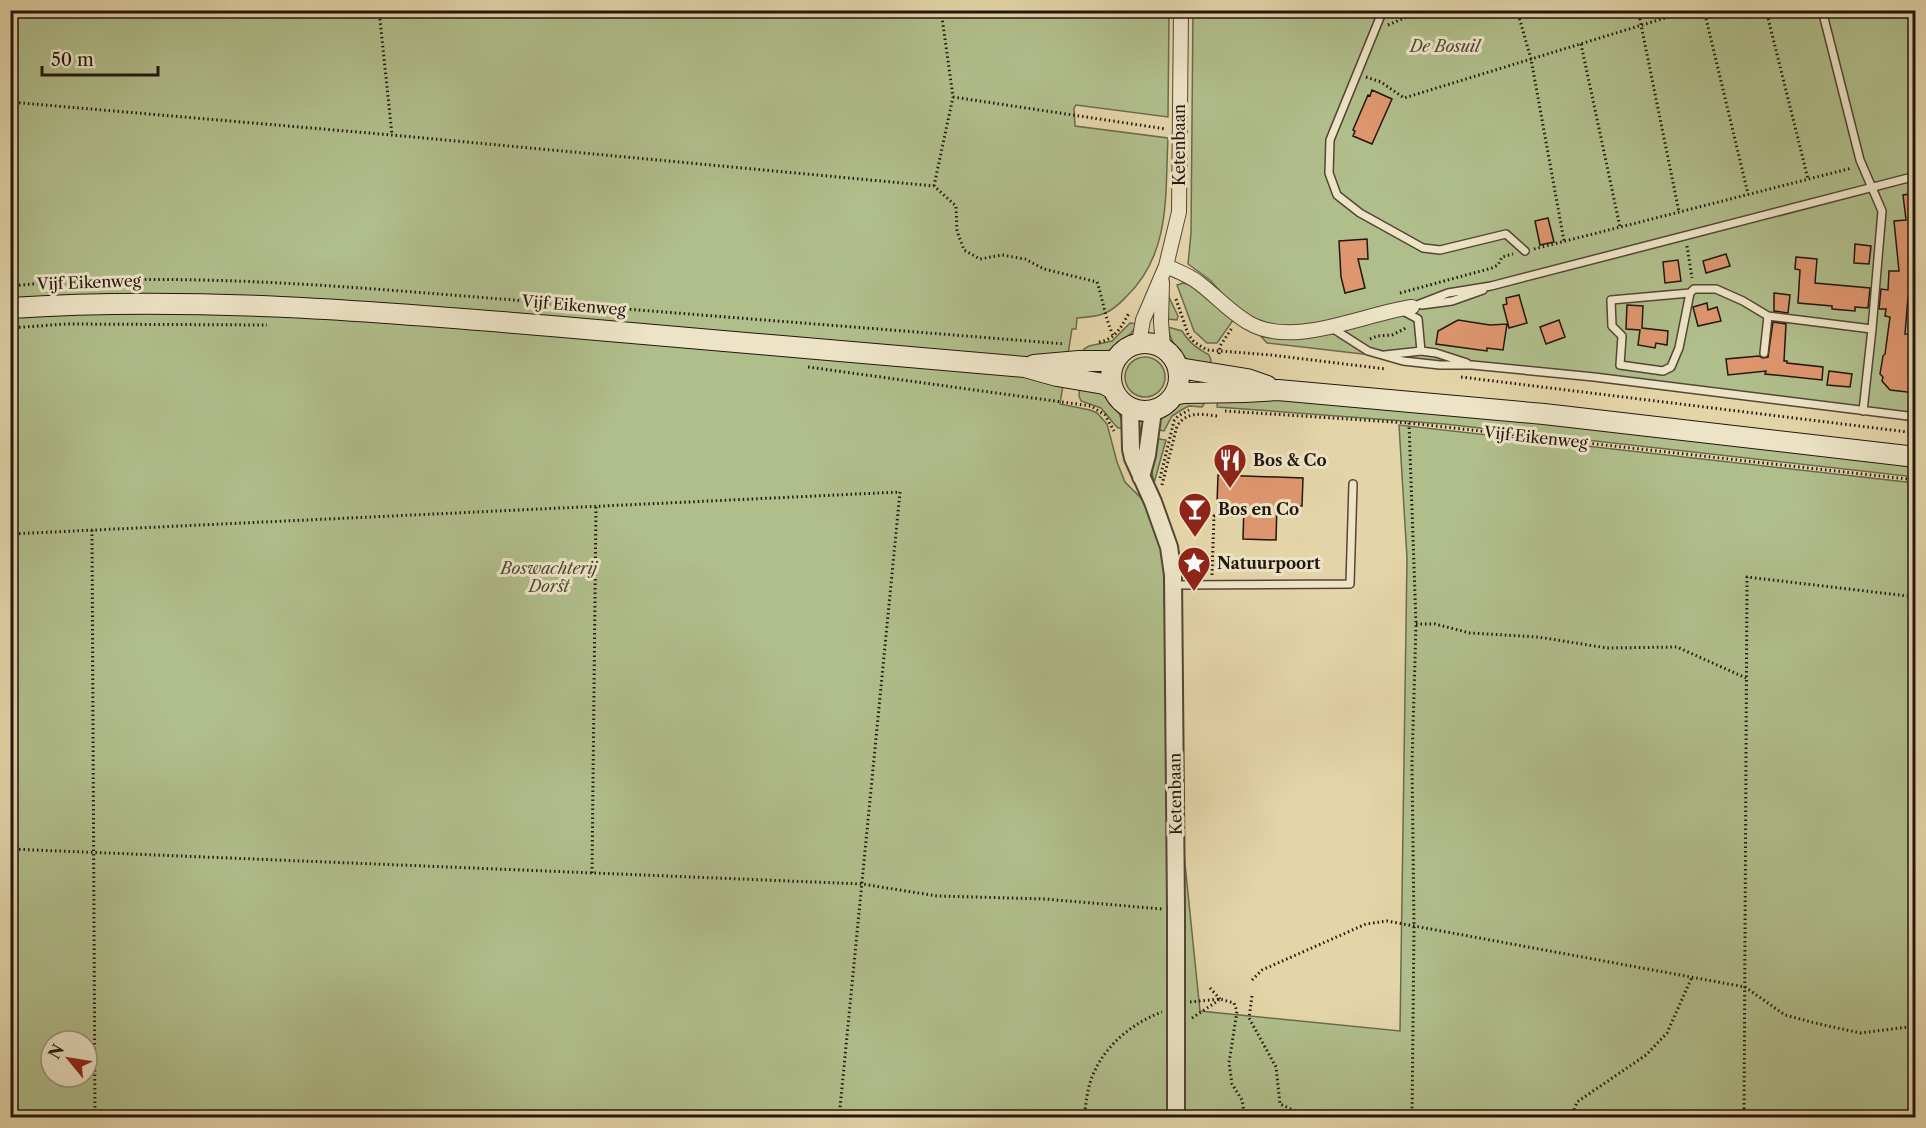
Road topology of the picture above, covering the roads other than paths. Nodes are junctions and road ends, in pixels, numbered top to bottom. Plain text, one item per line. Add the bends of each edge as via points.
1 (1181, 10) edge
2 (1383, 10) edge
3 (1822, 10) edge
4 (1916, 176) edge
5 (1872, 188) junction
6 (1526, 251) road end
7 (1164, 271) junction
8 (1692, 291) junction
9 (10, 308) edge
10 (1415, 313) junction
11 (1768, 316) junction
12 (1330, 327) junction
13 (1872, 329) junction
14 (1139, 343) junction
15 (1163, 347) junction
16 (1421, 351) junction
17 (1764, 353) dead end
18 (1382, 355) junction
19 (1115, 361) junction
20 (1472, 364) junction
21 (1025, 367) junction
22 (1179, 368) junction
23 (1113, 389) junction
24 (1278, 390) junction
25 (1174, 395) junction
26 (1130, 408) junction
27 (1153, 411) junction
28 (1863, 411) junction
29 (1916, 417) edge
30 (1916, 457) edge
31 (1141, 477) junction
32 (1353, 484) dead end
33 (1173, 585) junction
34 (1176, 1118) edge

1 - 7 street, Ketenbaan via 1179,212
2 - 6 lane via 1330,140 1329,173 1337,195 1360,213 1423,248 1440,250 1506,234
3 - 5 lane via 1860,160
4 - 5 lane
5 - 10 lane via 1491,286
5 - 13 lane via 1882,211
7 - 12 street via 1197,281 1249,323 1267,330 1293,332
7 - 14 street, Ketenbaan via 1143,320
7 - 15 street, Ketenbaan
8 - 8 lane via 1671,367 1663,370 1620,365 1622,336 1612,326 1611,300
8 - 11 lane via 1716,289
9 - 21 main road, Vijf Eikenweg via 164,303 270,307 442,317
10 - 12 street via 1397,309
10 - 16 lane
11 - 13 lane
11 - 17 lane
12 - 18 lane
13 - 28 lane
14 - 15 main road
14 - 19 main road
15 - 22 main road
16 - 18 lane
16 - 20 lane
18 - 20 lane via 1403,362
19 - 21 main road, Vijf Eikenweg
19 - 23 main road
20 - 28 lane
21 - 23 main road, Vijf Eikenweg
22 - 24 main road, Vijf Eikenweg via 1247,379
22 - 25 main road
23 - 26 main road
24 - 25 main road, Vijf Eikenweg
24 - 30 main road, Vijf Eikenweg via 1544,414
25 - 27 main road
26 - 27 main road
26 - 31 street, Ketenbaan via 1131,449
27 - 31 street
28 - 29 lane
31 - 33 street, Ketenbaan via 1157,498
32 - 33 lane via 1350,584
33 - 34 street, Ketenbaan

